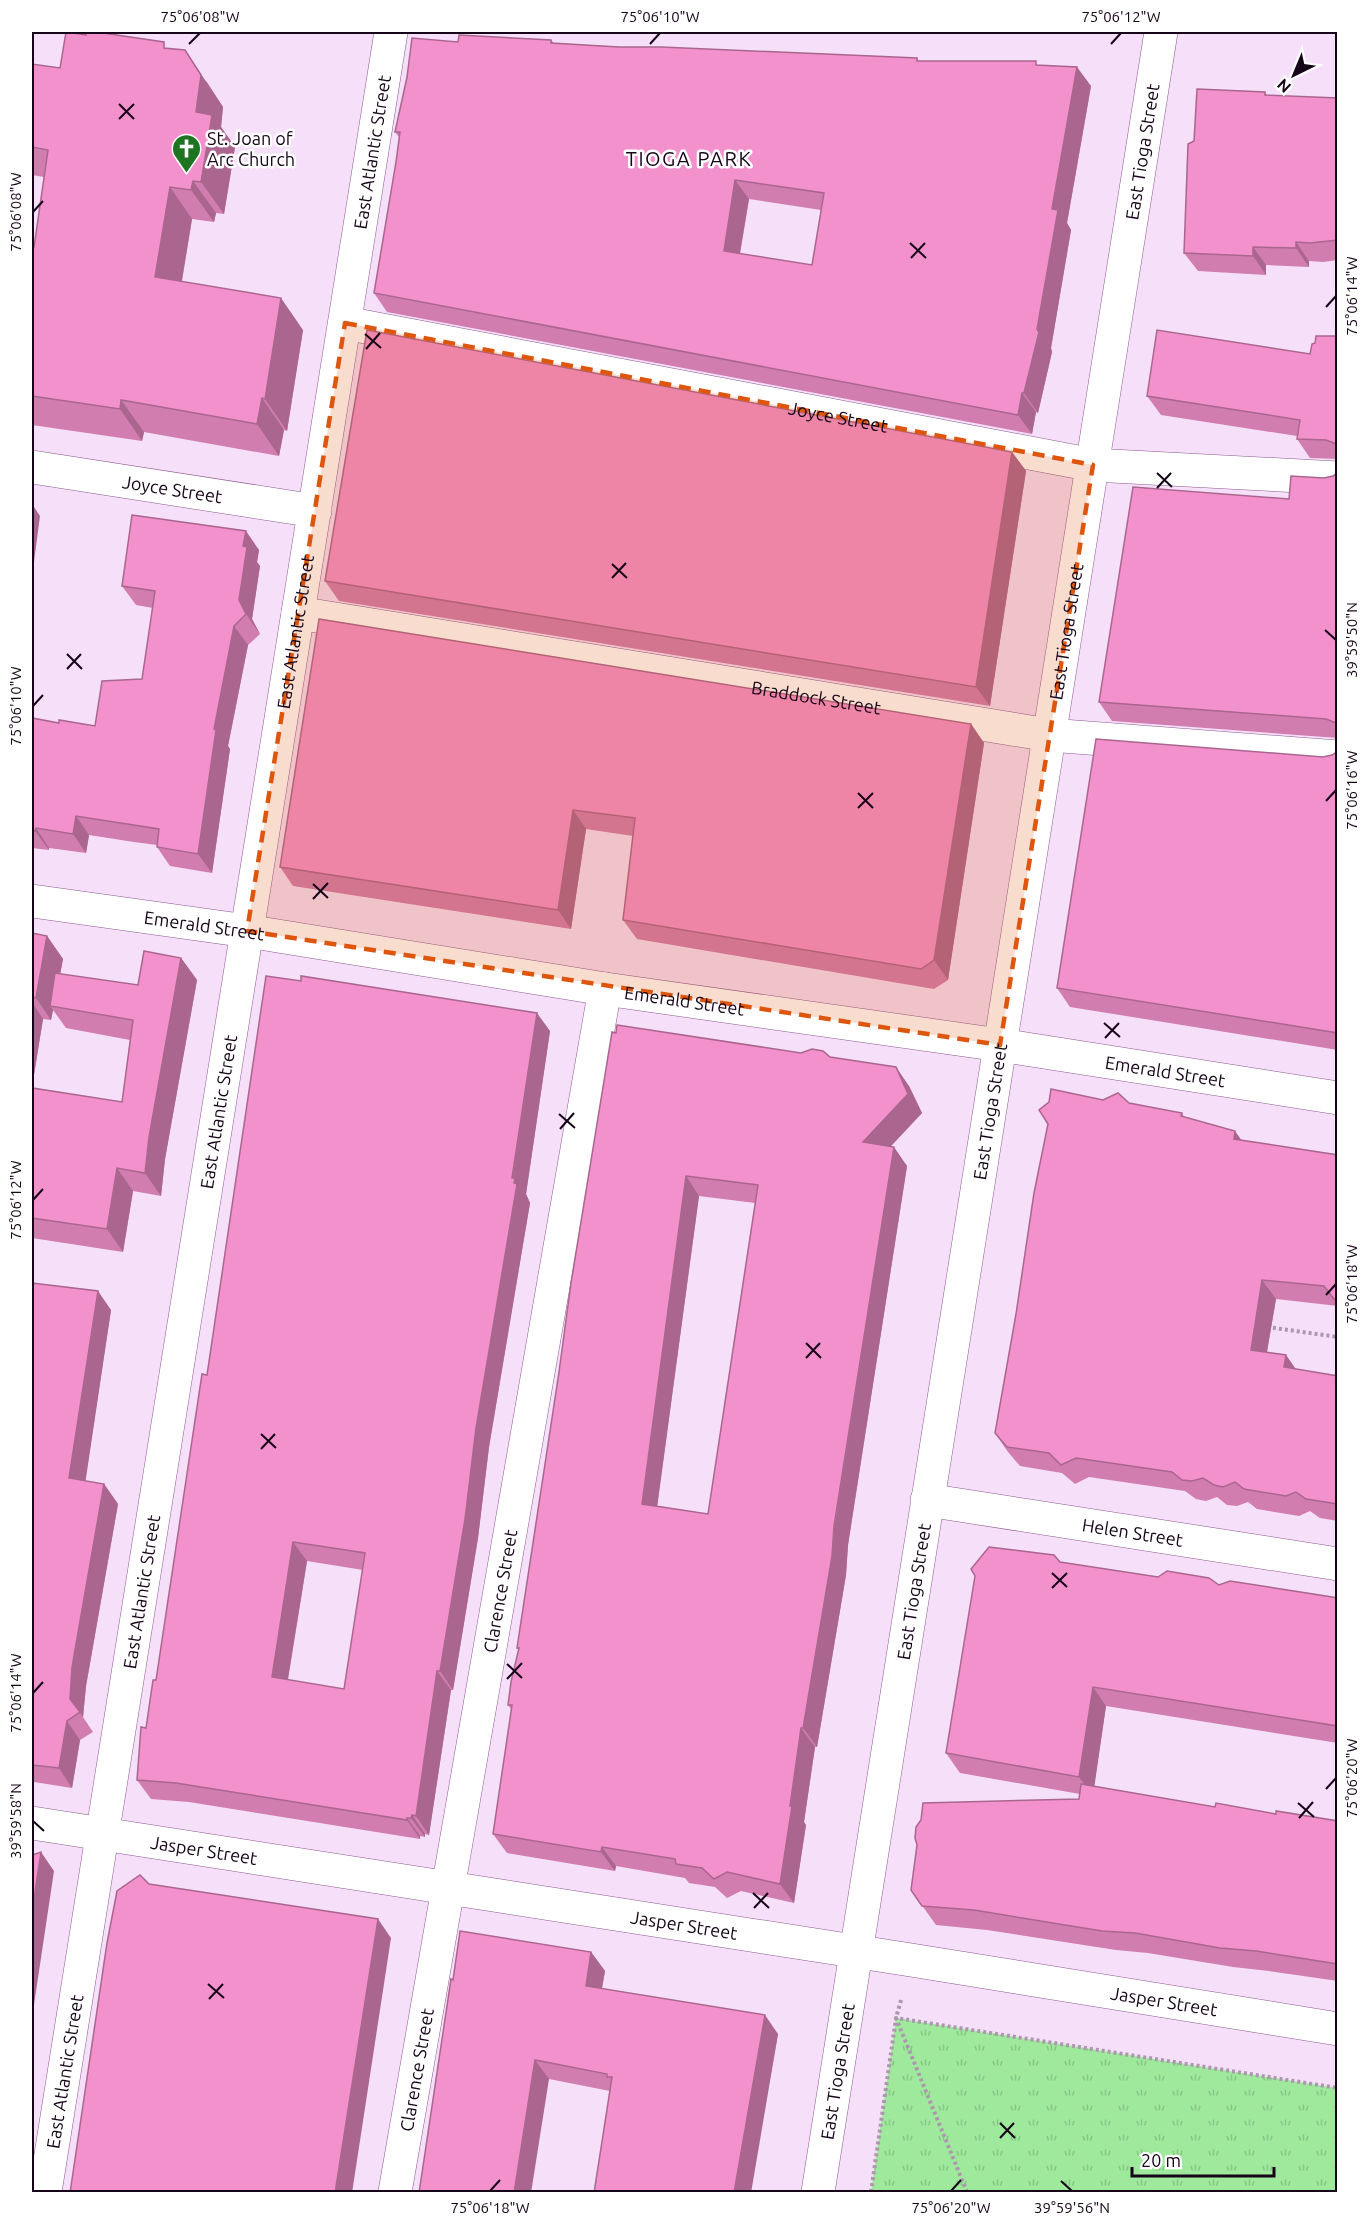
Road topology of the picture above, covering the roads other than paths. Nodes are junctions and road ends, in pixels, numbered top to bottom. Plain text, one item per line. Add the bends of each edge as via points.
1 (392, 32) edge
2 (1161, 32) edge
3 (345, 323) junction
4 (1093, 465) junction
5 (32, 467) edge
6 (1338, 478) edge
7 (315, 511) junction
8 (298, 613) junction
9 (1050, 735) junction
10 (1338, 757) edge
11 (32, 901) edge
12 (247, 931) junction
13 (605, 989) junction
14 (1000, 1046) junction
15 (1338, 1098) edge
16 (927, 1500) junction
17 (1338, 1564) edge
18 (32, 1823) edge
19 (102, 1833) junction
20 (450, 1888) junction
21 (855, 1951) junction
22 (1338, 2029) edge
23 (41, 2186) edge
24 (395, 2193) edge
25 (818, 2193) edge

1 - 3 street, East Atlantic Street
2 - 4 street, East Tioga Street
3 - 4 street, Joyce Street
3 - 7 street, East Atlantic Street
4 - 6 street, Joyce Street
4 - 9 street, East Tioga Street
5 - 7 street, Joyce Street
7 - 8 street, East Atlantic Street
8 - 9 street, Braddock Street
8 - 12 street, East Atlantic Street
9 - 10 street, Braddock Street
9 - 14 street, East Tioga Street
11 - 12 street, Emerald Street
12 - 13 street, Emerald Street
12 - 19 street, East Atlantic Street
13 - 14 street, Emerald Street
13 - 20 street, Clarence Street
14 - 15 street, Emerald Street
14 - 16 street, East Tioga Street
16 - 17 street, Helen Street
16 - 21 street, East Tioga Street
18 - 19 street, Jasper Street
19 - 20 street, Jasper Street
19 - 23 street, East Atlantic Street
20 - 21 street, Jasper Street
20 - 24 street, Clarence Street
21 - 22 street, Jasper Street
21 - 25 street, East Tioga Street

